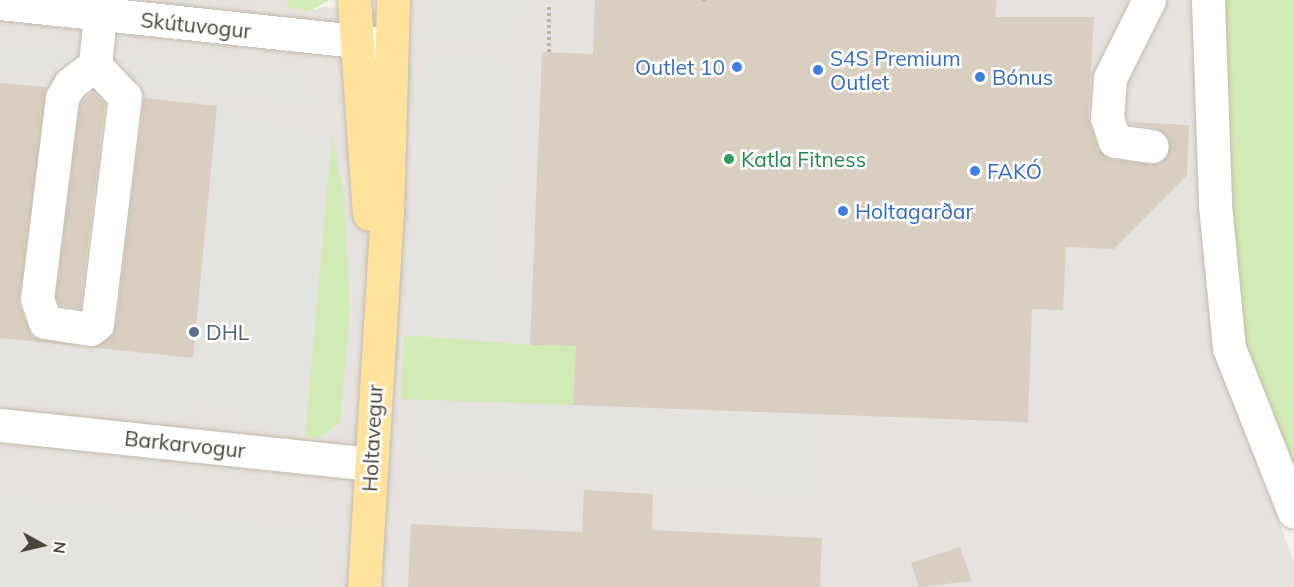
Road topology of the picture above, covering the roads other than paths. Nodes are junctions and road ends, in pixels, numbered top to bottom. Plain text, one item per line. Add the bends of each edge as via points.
1 (354, 0) edge
2 (393, 0) edge
3 (1149, 0) edge
4 (1208, 0) edge
5 (0, 3) edge
6 (208, 13) edge
7 (100, 15) junction
8 (354, 42) junction
9 (392, 44) junction
10 (95, 65) junction
11 (1152, 146) dead end
12 (379, 288) junction
13 (0, 425) edge
14 (370, 464) junction
15 (1294, 512) edge
16 (364, 587) edge

1 - 8 main road, Holtavegur
2 - 9 main road, Holtavegur
3 - 11 street via 1113,70 1107,118 1115,141
4 - 15 street via 1215,205 1229,348
5 - 7 street, Skútuvogur
6 - 7 street, Skútuvogur
6 - 8 street, Skútuvogur
7 - 10 street
8 - 9 street, Skútuvogur
8 - 12 main road, Holtavegur
9 - 12 main road, Holtavegur
10 - 10 street via 125,97 98,324 90,328 45,322 37,298 62,98 70,84
12 - 14 main road, Holtavegur
13 - 14 street, Barkarvogur
14 - 16 main road, Holtavegur

